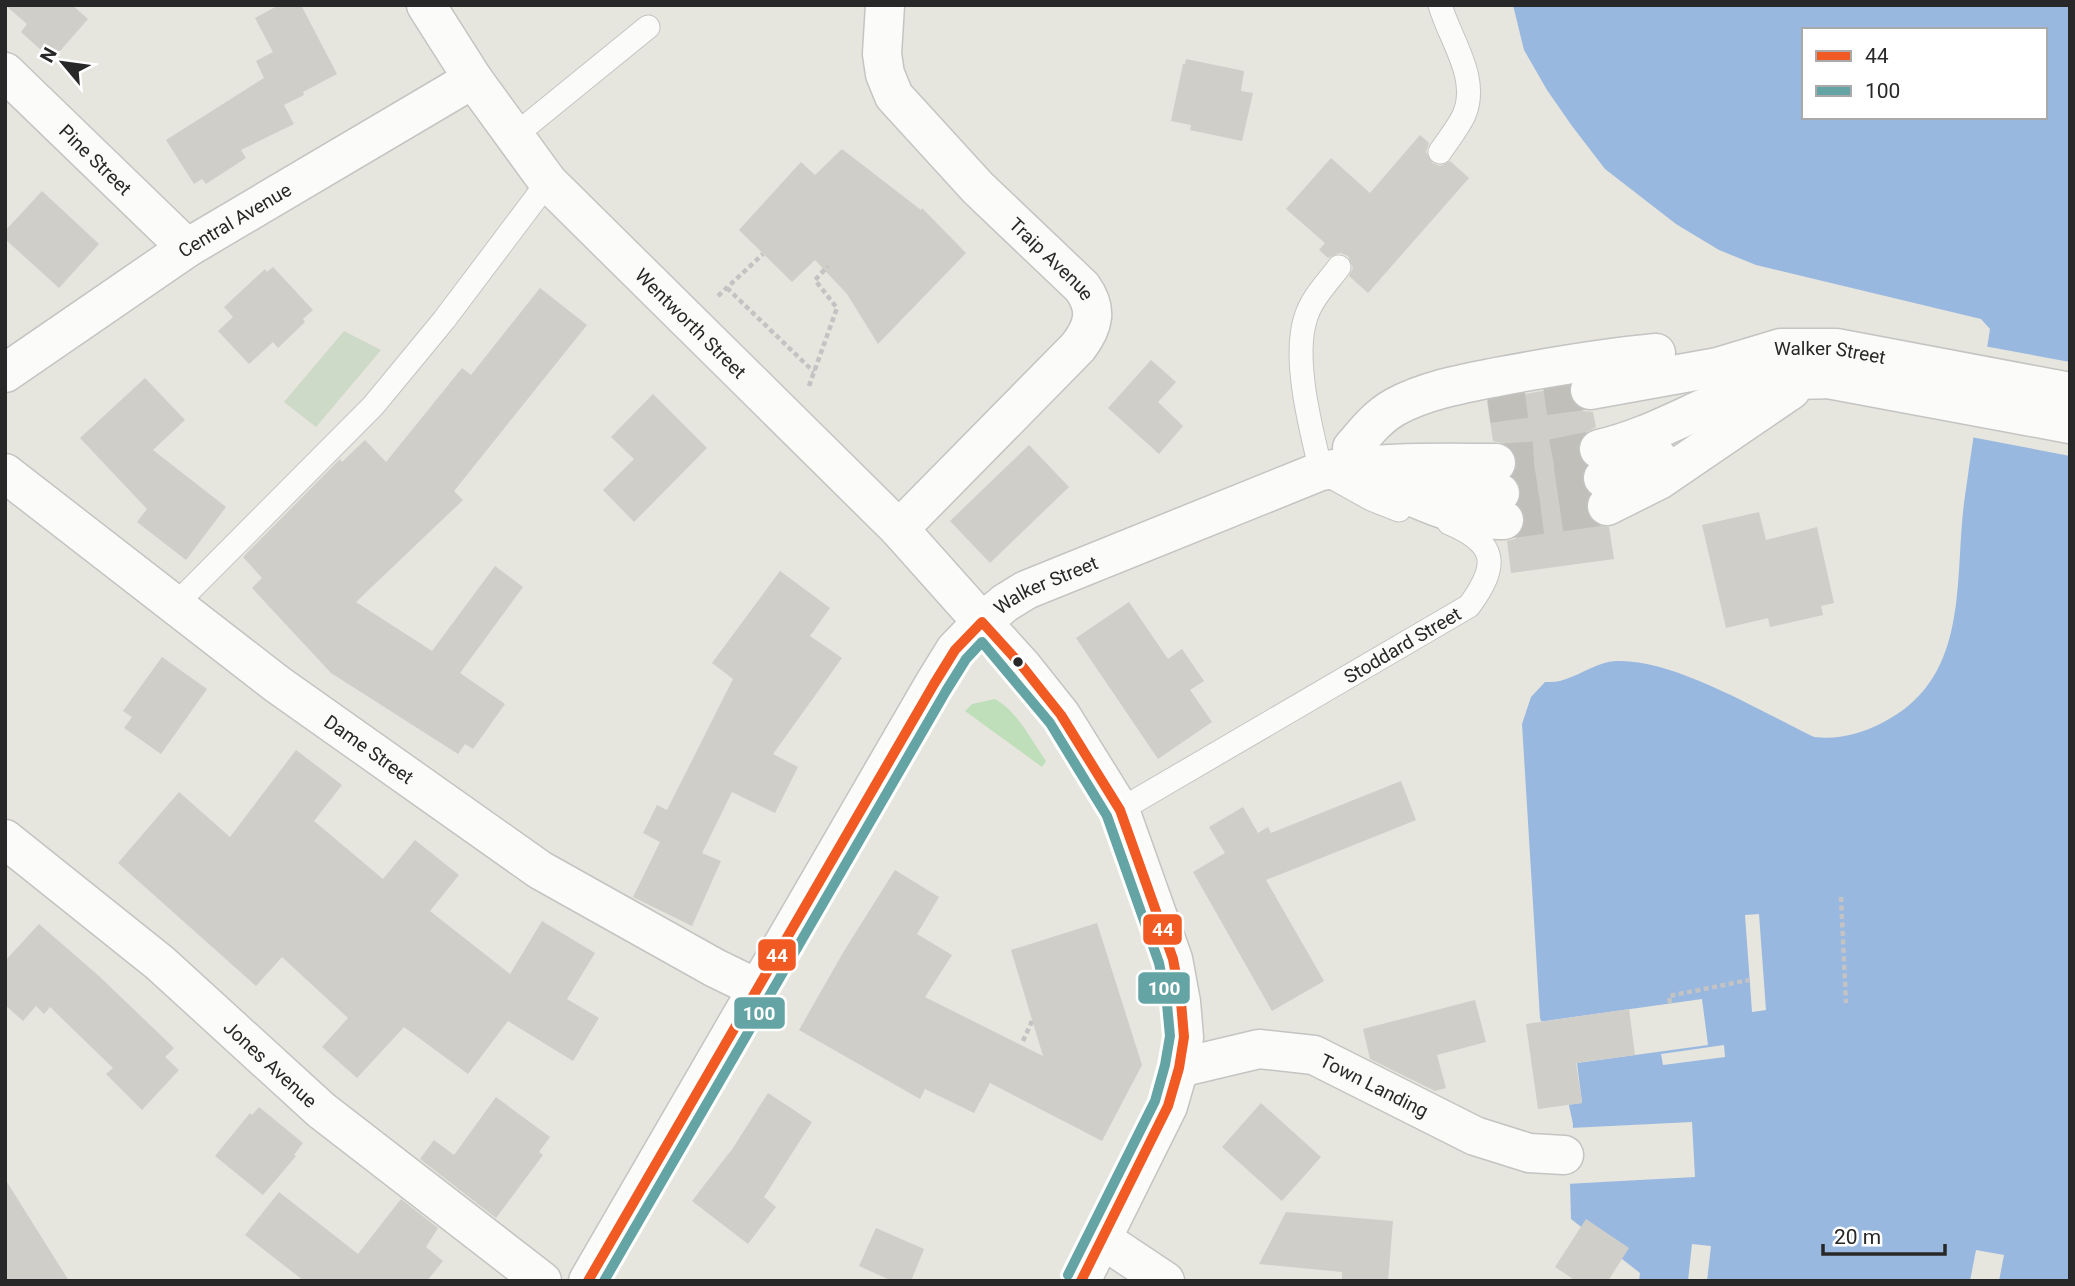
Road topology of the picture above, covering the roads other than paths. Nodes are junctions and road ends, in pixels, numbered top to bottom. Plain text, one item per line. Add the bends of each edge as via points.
1 (426, 5) edge
2 (885, 5) edge
3 (1440, 5) edge
4 (648, 27) dead end
5 (5, 72) edge
6 (473, 79) junction
7 (514, 136) junction
8 (1440, 152) dead end
9 (548, 182) junction
10 (187, 247) junction
11 (1339, 267) dead end
12 (1781, 348) junction
13 (5, 373) edge
14 (1808, 380) junction
15 (1959, 387) junction
16 (1590, 390) tunnel mouth
17 (2070, 392) edge
18 (1488, 404) tunnel mouth
19 (2070, 424) edge
20 (1340, 462) junction
21 (5, 472) edge
22 (899, 529) junction
23 (174, 606) junction
24 (982, 622) junction
25 (1120, 810) junction
26 (5, 839) edge
27 (756, 988) junction
28 (1179, 1068) junction
29 (1564, 1155) dead end
30 (1102, 1239) junction
31 (542, 1281) edge
32 (588, 1281) edge
33 (1081, 1281) edge
34 (1165, 1281) edge

1 - 6 street, Wentworth Street
2 - 22 street, Traip Avenue via 882,54 894,96 978,188 1082,287 1094,315 1078,346
3 - 8 lane via 1468,81 1469,96 1464,114
4 - 7 lane
5 - 10 street, Pine Street
6 - 7 street, Wentworth Street
6 - 10 street, Central Avenue
7 - 9 street, Wentworth Street
9 - 22 street, Wentworth Street
9 - 23 lane via 373,406
10 - 13 street, Central Avenue
11 - 20 lane via 1313,301 1303,331 1302,358 1306,402
12 - 15 street, Walker Street via 1836,348
12 - 16 street, Walker Street via 1718,367
12 - 20 street via 1654,353 1532,370 1442,389 1392,408
14 - 14 street, Walker Street via 1760,386 1642,438 1603,478 1625,499
14 - 15 street, Walker Street
15 - 17 street, Walker Street
15 - 19 street, Walker Street
18 - 20 street, Walker Street via 1384,427
20 - 20 street, Walker Street via 1403,463 1500,492 1489,521 1454,512
20 - 24 street, Walker Street via 1026,590
20 - 25 lane, Stoddard Street via 1371,499 1474,535 1487,548 1489,558 1482,589 1469,606
21 - 23 street, Dame Street
22 - 24 street, Wentworth Street
23 - 27 street, Dame Street via 540,870
24 - 25 street, Wentworth Street via 1061,715
24 - 27 street, Walker Street via 955,650
25 - 28 street, Wentworth Street via 1173,959 1184,1037
26 - 31 street, Jones Avenue via 160,963 321,1110
27 - 32 street, Walker Street
28 - 29 street, Town Landing via 1259,1049 1314,1055 1475,1136 1529,1153
28 - 30 street, Wentworth Street via 1168,1106
30 - 33 street, Wentworth Street
30 - 34 street

